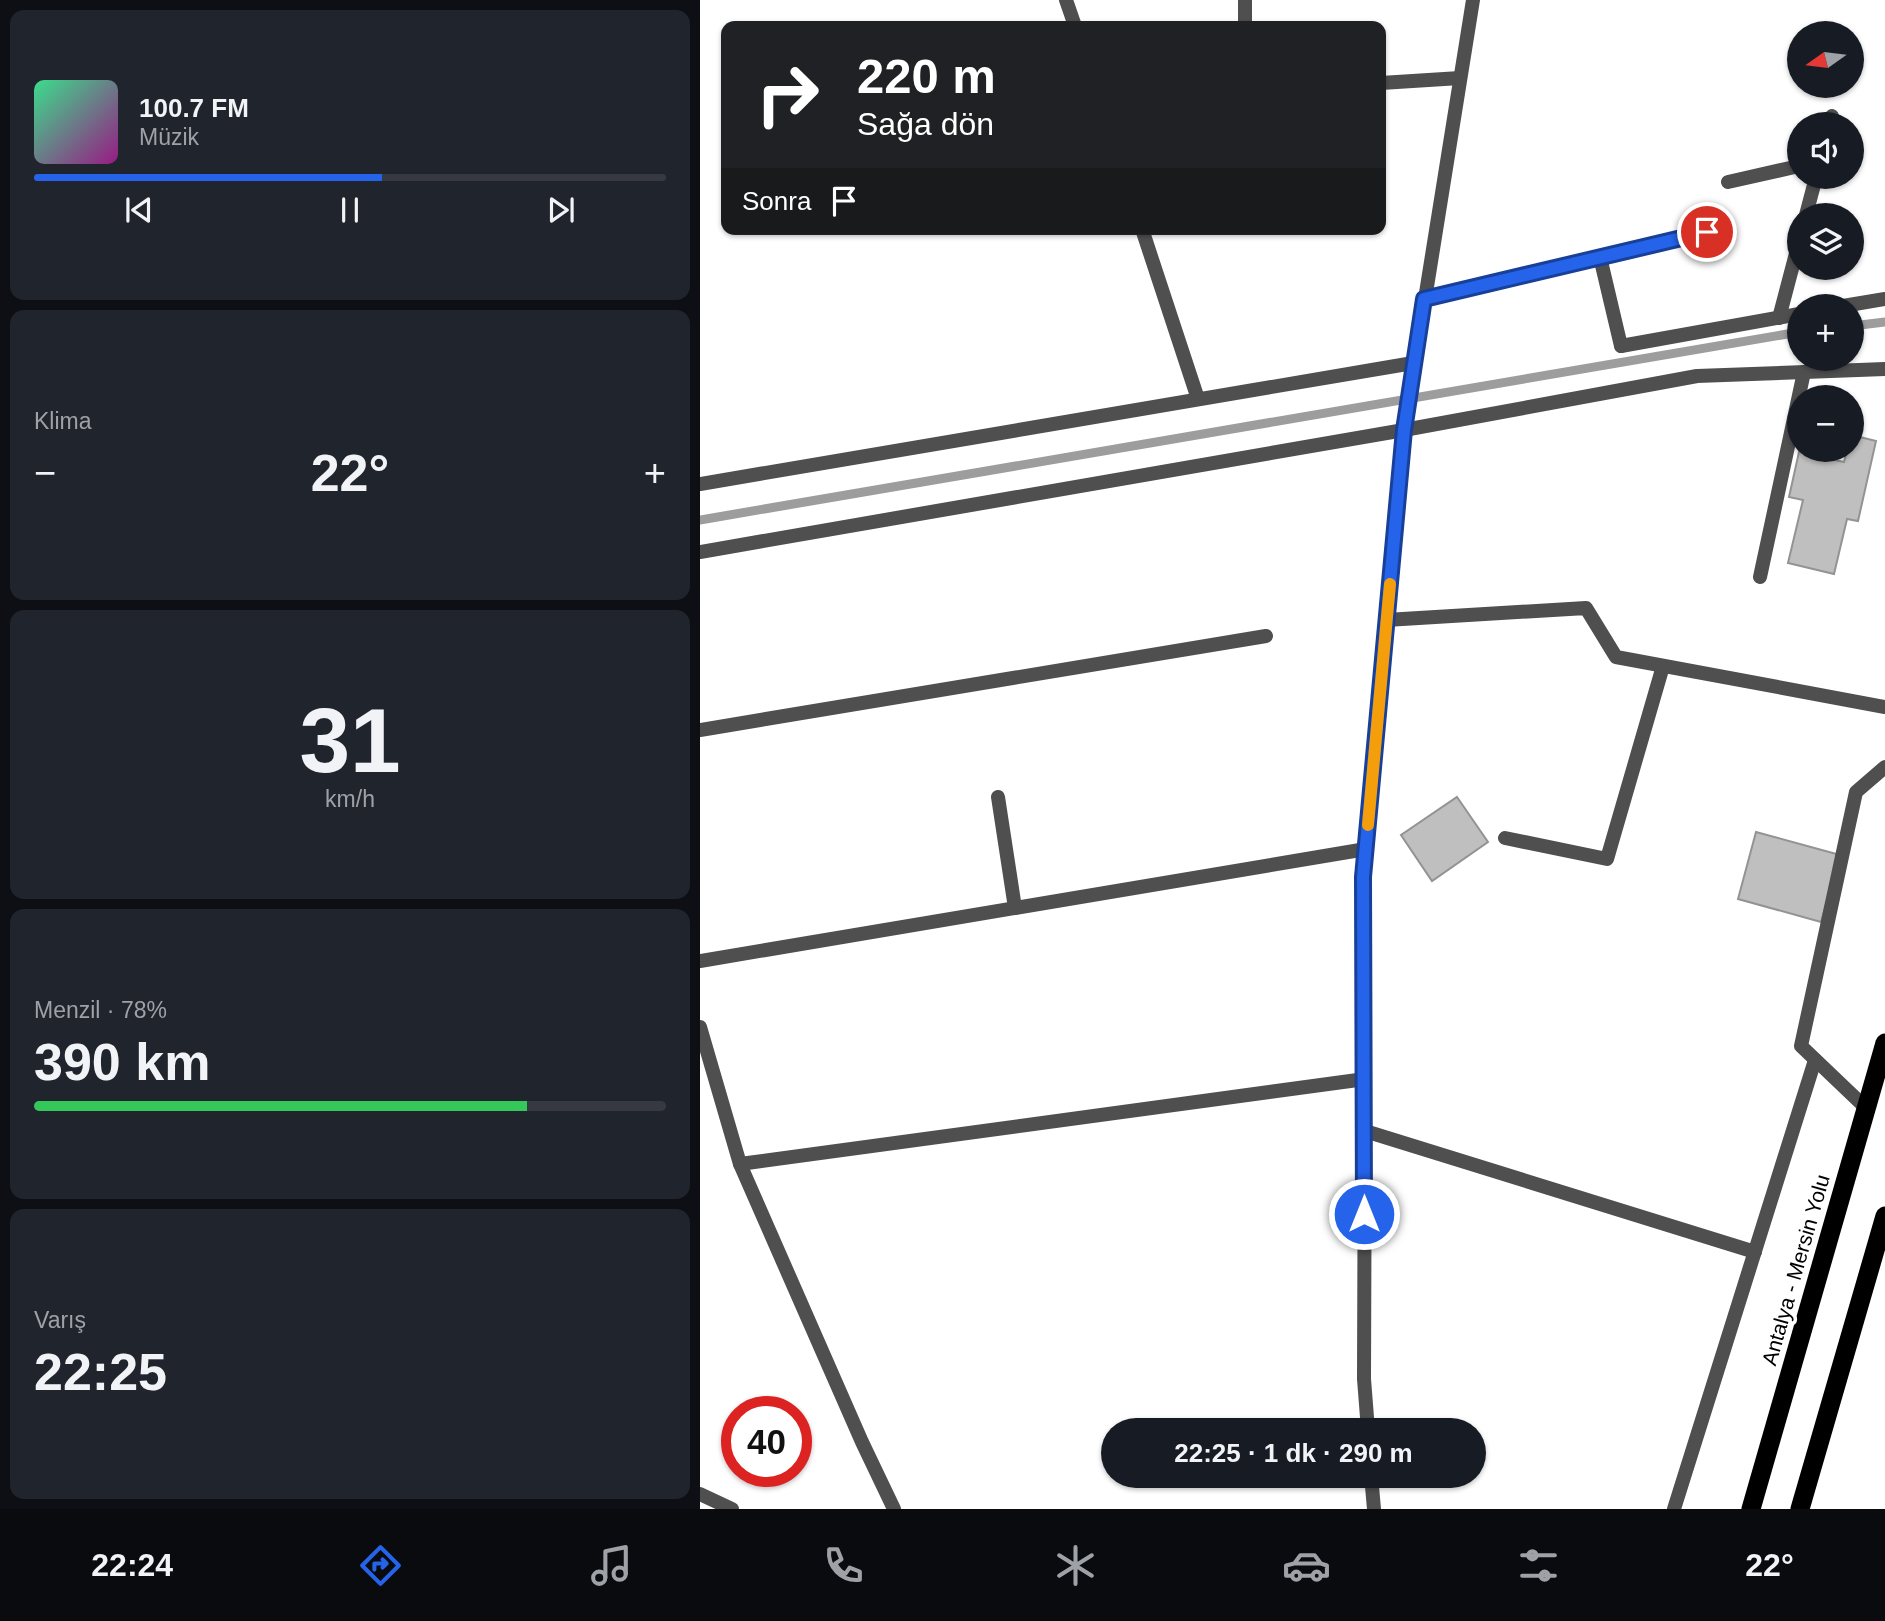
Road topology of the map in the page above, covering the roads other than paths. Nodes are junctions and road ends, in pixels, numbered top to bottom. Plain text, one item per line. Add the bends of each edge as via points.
1 (1066, 0) edge
2 (1245, 0) edge
3 (1473, 0) edge
4 (1073, 21) edge
5 (1245, 21) edge
6 (1460, 78) junction
7 (1386, 83) edge
8 (1787, 169) edge
9 (1728, 182) dead end
10 (1707, 232) dead end
11 (1144, 235) edge
12 (1600, 257) junction
13 (1789, 280) edge
14 (1424, 299) junction
15 (1885, 299) edge
16 (1864, 302) edge
17 (1787, 316) edge
18 (1779, 318) junction
19 (1413, 363) junction
20 (1885, 369) edge
21 (1804, 372) junction
22 (1198, 400) junction
23 (1404, 430) junction
24 (700, 484) edge
25 (700, 552) edge
26 (1760, 577) dead end
27 (1387, 620) junction
28 (1266, 636) dead end
29 (1663, 666) junction
30 (1885, 707) edge
31 (700, 730) edge
32 (1885, 767) edge
33 (998, 797) dead end
34 (1506, 838) dead end
35 (1366, 849) junction
36 (1015, 908) junction
37 (700, 961) edge
38 (700, 1027) edge
39 (1885, 1043) edge
40 (1815, 1060) junction
41 (1365, 1079) junction
42 (1866, 1108) junction
43 (1365, 1131) junction
44 (740, 1164) junction
45 (1885, 1216) edge
46 (1755, 1252) junction
47 (1367, 1418) edge
48 (1372, 1488) edge
49 (700, 1494) edge
50 (732, 1509) edge
51 (894, 1509) edge
52 (1374, 1509) edge
53 (1674, 1509) edge
54 (1751, 1509) edge
55 (1800, 1509) edge

1 - 4 street
2 - 5 street
3 - 6 street
6 - 7 street
6 - 14 street
8 - 9 street
10 - 12 street
11 - 22 street
12 - 14 street
12 - 18 street via 1621,346
13 - 18 street
14 - 19 street
15 - 16 street
17 - 18 street
19 - 22 street
19 - 23 street
20 - 21 street
21 - 23 street via 1697,376
21 - 26 street
22 - 24 street
23 - 25 street
23 - 27 street
27 - 29 street via 1586,608 1616,657
27 - 35 street
28 - 31 street
29 - 30 street
29 - 34 street via 1607,859
32 - 40 street via 1856,792 1801,1046
33 - 36 street
35 - 36 street
35 - 41 street
36 - 37 street
38 - 44 street
39 - 42 highway, Antalya - Mersin Yolu
40 - 42 street
40 - 46 street
41 - 43 street
41 - 44 street
42 - 54 highway, Antalya - Mersin Yolu
43 - 46 street
43 - 47 street
44 - 51 street
45 - 55 highway
46 - 53 street
48 - 52 street
49 - 50 street

